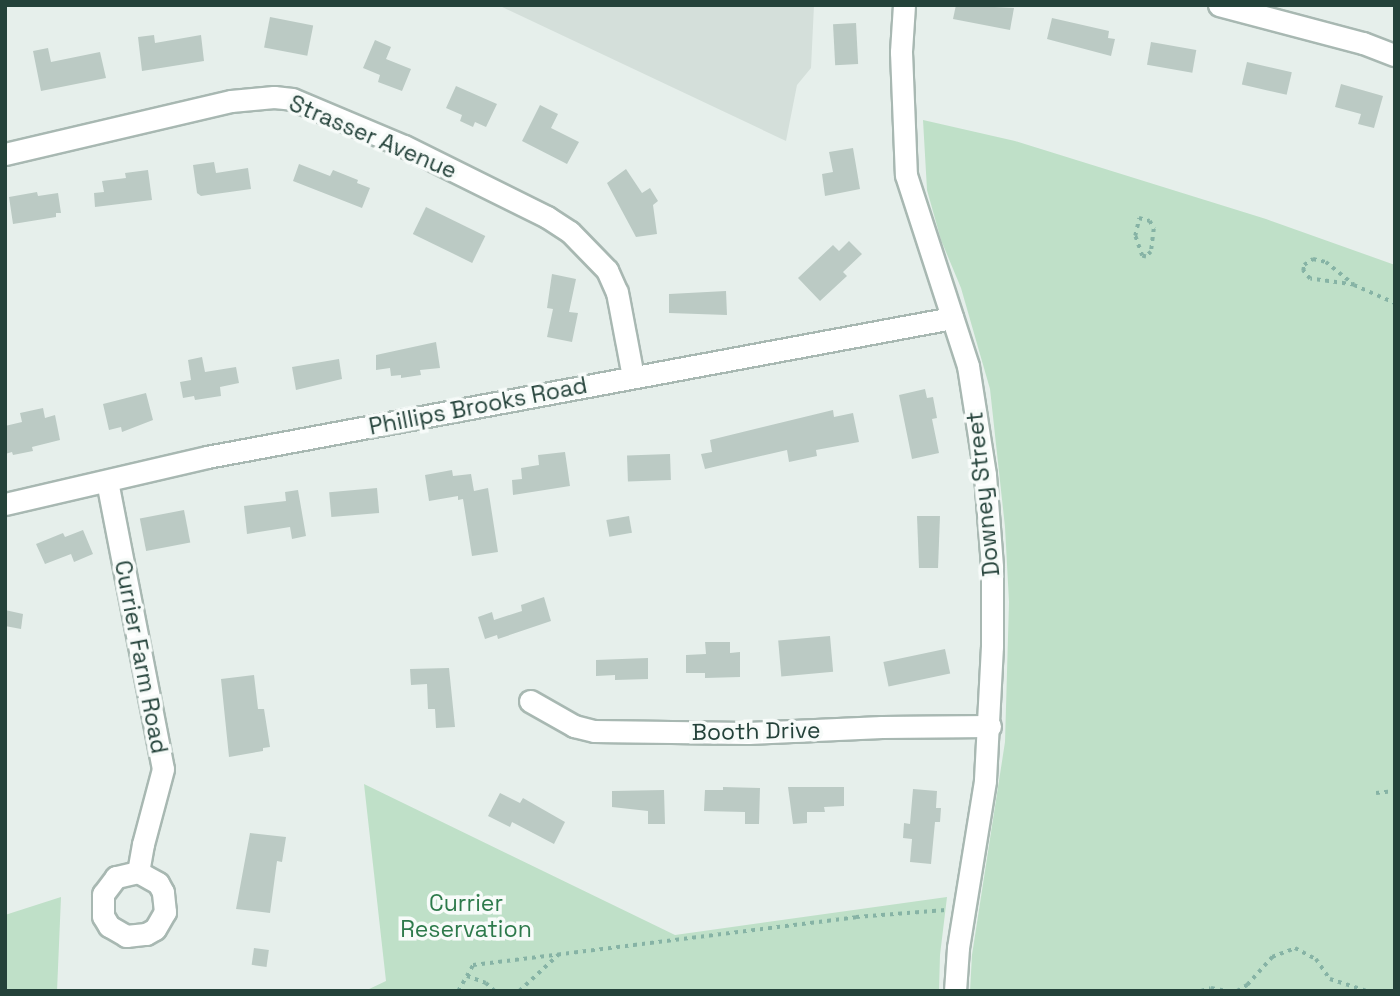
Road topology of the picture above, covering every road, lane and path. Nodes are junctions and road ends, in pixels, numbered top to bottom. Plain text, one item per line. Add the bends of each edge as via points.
1 (904, 5) edge
2 (1219, 5) edge
3 (1255, 10) edge
4 (1395, 55) edge
5 (5, 154) edge
6 (1151, 252) joint
7 (1354, 285) junction
8 (1395, 303) edge
9 (952, 318) junction
10 (633, 377) junction
11 (107, 481) junction
12 (5, 505) edge
13 (530, 701) dead end
14 (990, 726) junction
15 (1395, 791) edge
16 (1376, 793) dead end
17 (138, 872) dead end
18 (965, 909) junction
19 (559, 954) junction
20 (467, 976) junction
21 (458, 991) edge
22 (495, 991) edge
23 (519, 991) edge
24 (955, 991) edge
25 (1201, 991) edge
26 (1227, 991) edge
27 (1237, 991) edge
28 (1368, 991) edge

1 - 9 street, Downey Street via 901,52 906,175
2 - 3 street
3 - 4 street
5 - 10 street, Strasser Avenue via 231,101 292,99 404,146 570,232 607,270 617,292
6 - 6 path via 1153,226 1139,218 1135,236 1144,257
7 - 7 path via 1326,262 1313,259 1304,264 1303,271 1310,279
7 - 8 path
9 - 10 street, Phillips Brooks Road
9 - 14 street, Downey Street via 968,366 985,475 992,568
10 - 11 street, Phillips Brooks Road via 207,457
11 - 12 street, Phillips Brooks Road
11 - 17 street, Currier Farm Road via 163,769
13 - 14 street, Booth Drive via 574,726 594,731 748,733
14 - 18 street, Downey Street via 980,829
15 - 16 path
18 - 19 path via 856,917
18 - 24 street, Downey Street
19 - 20 path via 473,965
19 - 23 path
20 - 21 path
20 - 22 path
25 - 26 path
27 - 28 path via 1272,957 1295,948 1316,959 1330,979

